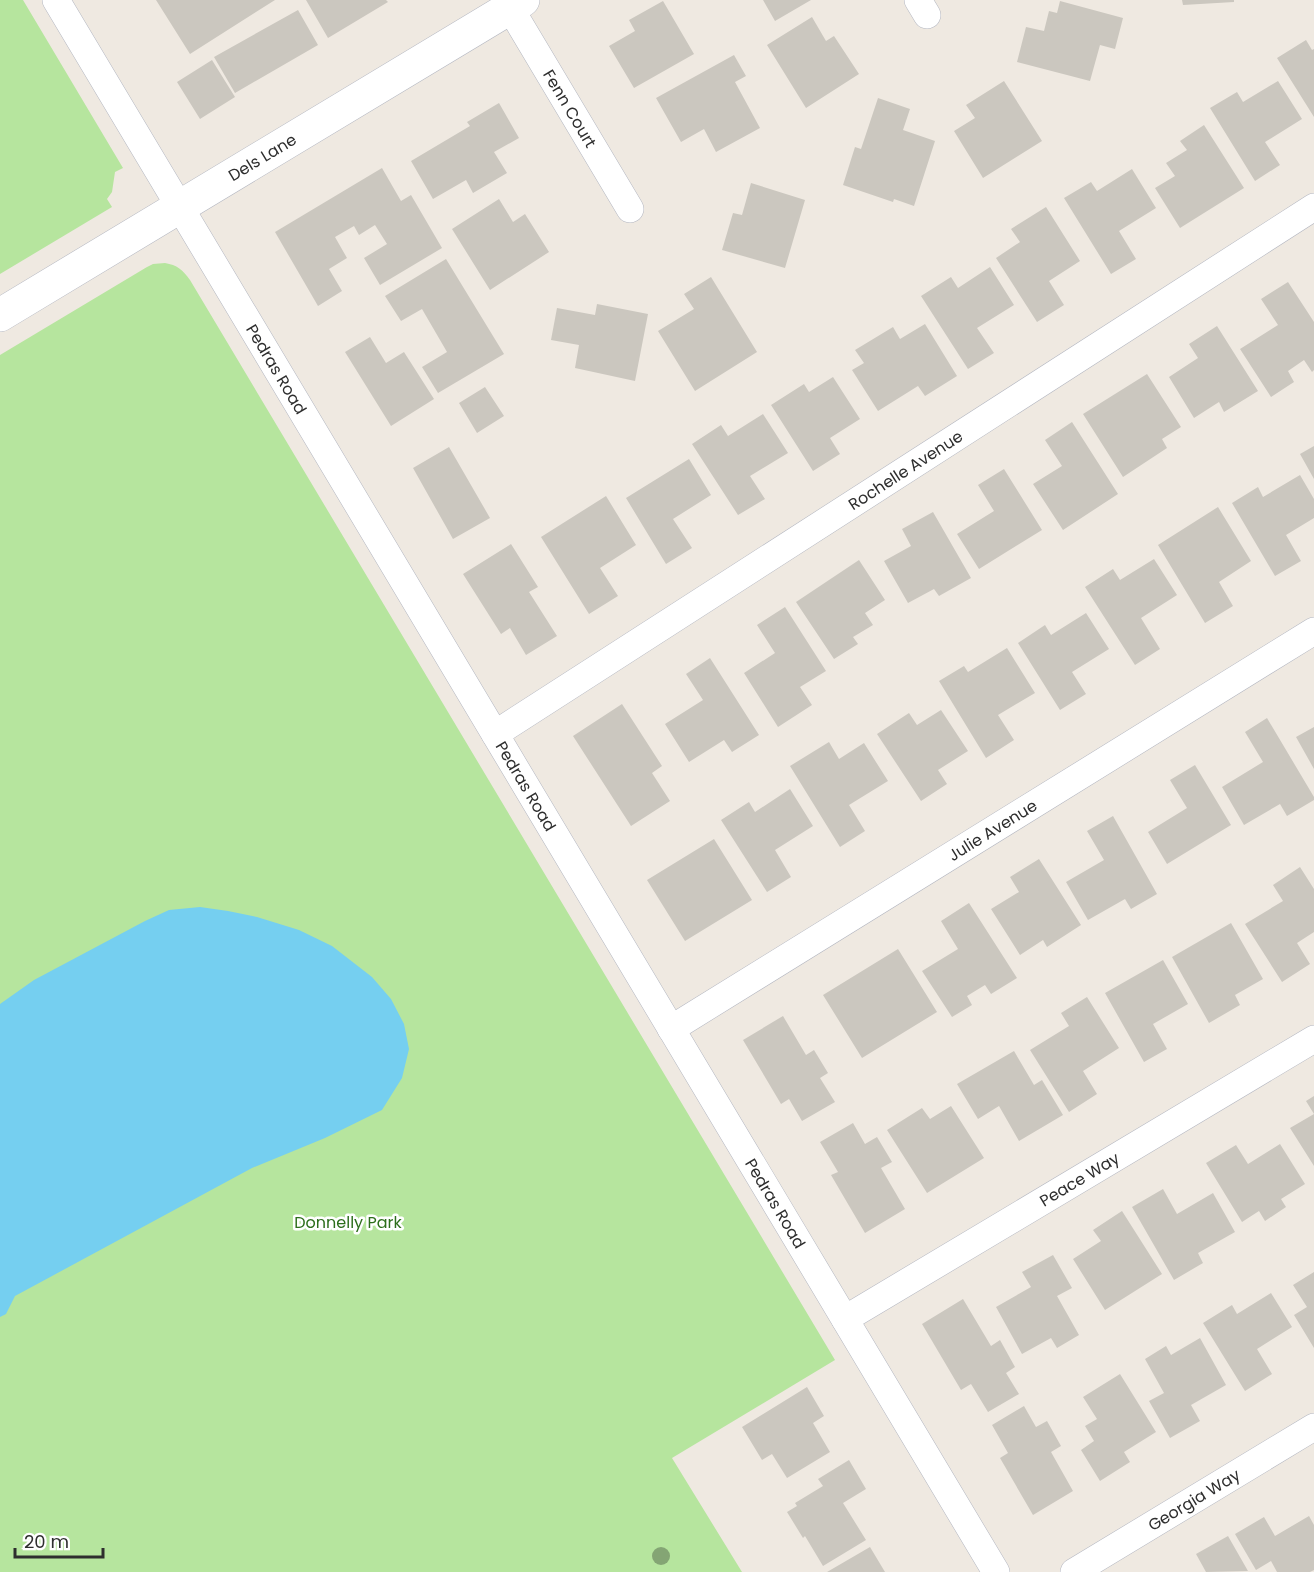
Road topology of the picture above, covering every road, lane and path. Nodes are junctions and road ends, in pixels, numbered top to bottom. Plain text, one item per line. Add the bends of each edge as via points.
1 (56, 0) edge
2 (517, 4) edge
3 (180, 207) junction
4 (1314, 207) edge
5 (630, 209) dead end
6 (0, 315) edge
7 (1314, 631) edge
8 (495, 734) junction
9 (671, 1029) junction
10 (1314, 1039) edge
11 (845, 1319) junction
12 (1314, 1427) edge
13 (996, 1572) edge
14 (1074, 1572) edge

1 - 3 street, Pedras Road
2 - 3 street, Dels Lane
2 - 5 street, Fenn Court
3 - 6 street, Dels Lane
3 - 8 street, Pedras Road
4 - 8 street, Rochelle Avenue
7 - 9 street, Julie Avenue
8 - 9 street, Pedras Road
9 - 11 street, Pedras Road
10 - 11 street, Peace Way
11 - 13 street, Pedras Road
12 - 14 street, Georgia Way

